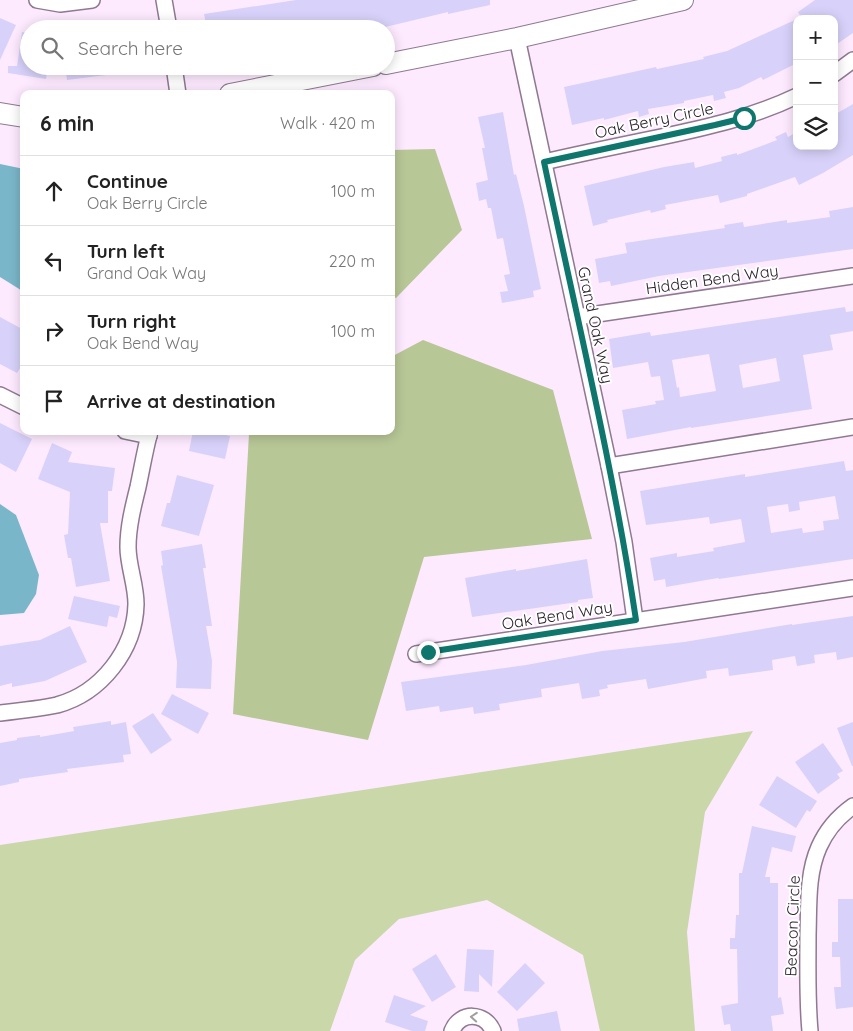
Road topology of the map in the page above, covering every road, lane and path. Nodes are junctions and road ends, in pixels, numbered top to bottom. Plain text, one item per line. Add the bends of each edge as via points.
1 (37, 0) edge
2 (92, 0) edge
3 (164, 0) edge
4 (683, 0) edge
5 (167, 20) edge
6 (517, 38) junction
7 (853, 60) edge
8 (395, 62) edge
9 (838, 71) edge
10 (175, 75) edge
11 (327, 75) edge
12 (177, 90) edge
13 (250, 90) edge
14 (793, 98) edge
15 (0, 112) edge
16 (20, 116) edge
17 (544, 162) junction
18 (853, 276) edge
19 (577, 317) junction
20 (0, 395) edge
21 (20, 405) edge
22 (853, 427) edge
23 (149, 435) edge
24 (609, 466) junction
25 (853, 588) edge
26 (636, 620) junction
27 (416, 654) dead end
28 (0, 713) edge
29 (853, 806) edge
30 (452, 1031) edge
31 (493, 1031) edge
32 (810, 1031) edge

1 - 2 street via 60,4
3 - 5 street
4 - 6 street
6 - 8 street
6 - 17 street, Grand Oak Way
7 - 9 street
10 - 12 street
11 - 13 street
14 - 17 street, Oak Berry Circle via 744,118
15 - 16 street
17 - 19 street, Grand Oak Way
18 - 19 street, Hidden Bend Way
19 - 24 street, Grand Oak Way
20 - 21 street
22 - 24 street
23 - 28 street via 129,526 128,549 136,606 127,644 108,674 76,697 57,704
24 - 26 street, Grand Oak Way
25 - 26 street, Oak Bend Way
26 - 27 street, Oak Bend Way
29 - 32 street, Beacon Circle via 830,827 813,864 807,992
31 -> 30 street via 488,1022 473,1016 464,1017

